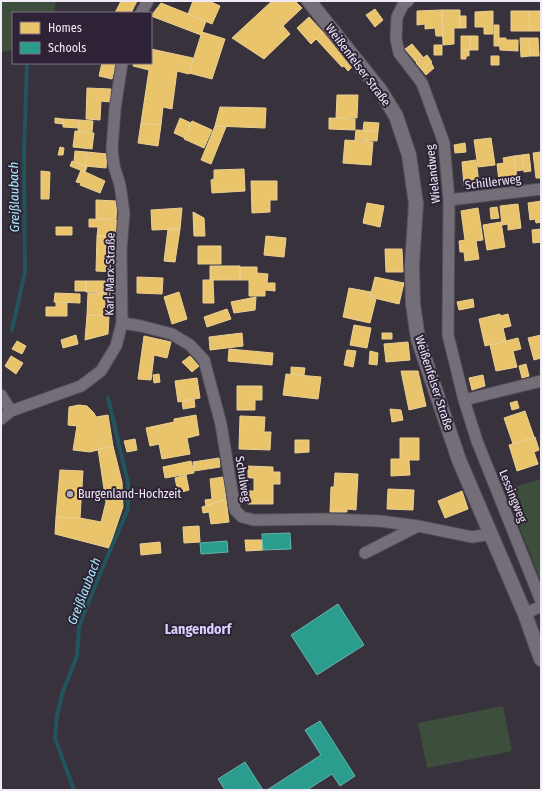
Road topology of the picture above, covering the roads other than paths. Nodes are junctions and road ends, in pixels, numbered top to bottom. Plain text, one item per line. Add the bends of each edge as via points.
1 (148, 1) edge
2 (309, 1) edge
3 (408, 1) edge
4 (142, 12) edge
5 (122, 64) edge
6 (541, 188) edge
7 (449, 200) junction
8 (122, 323) junction
9 (448, 335) joint
10 (541, 381) edge
11 (1, 395) edge
12 (464, 400) junction
13 (11, 411) junction
14 (1, 419) edge
15 (418, 526) junction
16 (491, 534) junction
17 (365, 553) dead end
18 (541, 601) edge
19 (541, 606) edge
20 (525, 614) junction
21 (541, 659) edge

1 - 4 street
2 - 16 street, Weißenfelser Straße via 380,90 396,116 409,154 416,204 412,266 413,304 418,339 459,460
3 - 7 street, Wielandweg via 403,5 397,18 396,39 400,53 422,84 444,143
5 - 8 street, Karl-Marx-Straße via 112,149 124,213 121,250
6 - 7 street, Schillerweg
7 - 9 street, Wielandweg
8 - 13 street, Karl-Marx-Straße via 116,346 101,371 81,386
8 - 15 street, Schulweg via 172,334 190,345 204,360 221,424 235,510 242,517 254,520 379,521
9 - 12 street, Lessingweg
10 - 12 street
11 - 13 street
12 - 18 street, Lessingweg via 477,441
13 - 14 street, Karl-Marx-Straße
15 - 16 street, Schulweg via 472,537
15 - 17 street
16 - 20 street, Weißenfelser Straße
19 - 20 street
20 - 21 street, Weißenfelser Straße

